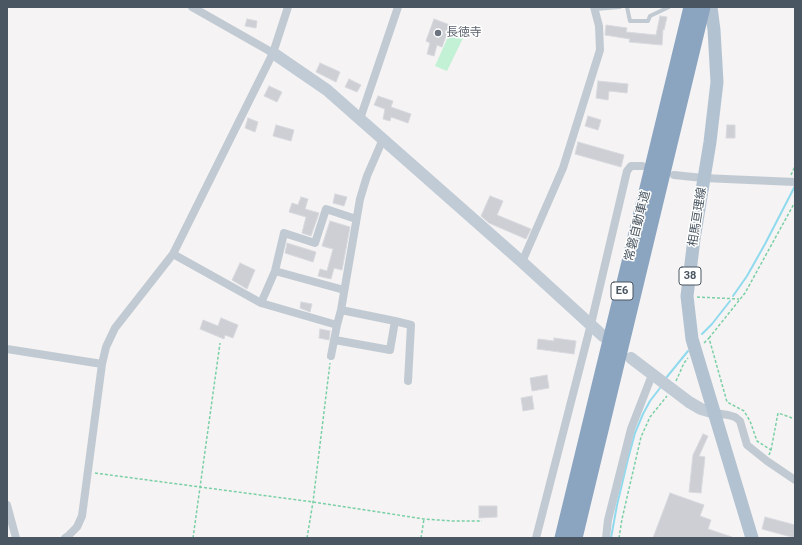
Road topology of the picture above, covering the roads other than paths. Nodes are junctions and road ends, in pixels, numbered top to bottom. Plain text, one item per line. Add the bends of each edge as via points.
1 (192, 7) edge
2 (288, 7) edge
3 (398, 7) edge
4 (620, 7) edge
5 (628, 7) edge
6 (669, 7) edge
7 (691, 7) edge
8 (703, 7) edge
9 (711, 7) edge
10 (595, 8) edge
11 (687, 46) junction
12 (273, 53) junction
13 (360, 119) junction
14 (383, 139) junction
15 (642, 166) dead end
16 (674, 175) dead end
17 (704, 178) junction
18 (795, 182) edge
19 (356, 219) junction
20 (173, 254) junction
21 (522, 262) junction
22 (275, 271) junction
23 (344, 290) junction
24 (262, 303) junction
25 (341, 310) junction
26 (395, 321) junction
27 (590, 324) junction
28 (337, 325) junction
29 (603, 336) dead end
30 (335, 340) junction
31 (7, 350) edge
32 (331, 356) road end
33 (631, 358) dead end
34 (102, 364) junction
35 (652, 375) junction
36 (408, 381) dead end
37 (715, 413) junction
38 (795, 480) edge
39 (7, 505) edge
40 (16, 538) edge
41 (65, 538) edge
42 (536, 538) edge
43 (562, 538) edge
44 (575, 538) edge
45 (606, 538) edge
46 (752, 538) edge

1 - 12 street
2 - 12 street
3 - 13 street
4 - 10 lane
5 - 6 lane via 630,21 648,21 650,16
7 - 11 highway, 常磐自動車道 / E6
8 - 11 highway, 常磐自動車道 / E6
9 - 17 main road, 相馬亘理線 / 38 via 717,82
10 - 21 street via 600,50 563,168
11 - 43 highway, 常磐自動車道 / E6
11 - 44 highway, 常磐自動車道 / E6
12 - 13 street via 327,90
12 - 20 street
13 - 14 street
14 - 19 street via 366,176
14 - 21 street
15 - 27 street via 631,166 627,170
16 - 17 street
17 - 18 street
17 - 37 main road, 相馬亘理線 / 38 via 688,296 692,339
19 - 22 street via 326,209 315,243 284,233
19 - 23 street
20 - 24 street
20 - 34 street via 115,328 106,347
21 - 27 street
22 - 23 street
22 - 24 street
23 - 25 street
24 - 28 street
25 - 26 street
25 - 28 street
26 - 30 street via 390,350
26 - 36 street via 411,325
27 - 29 street
27 - 42 street
28 - 30 street
30 - 32 street
31 - 34 street
33 - 35 street
34 - 41 street via 82,516 77,527
35 - 37 street via 689,402
35 - 45 street via 631,429 608,520
37 - 38 street via 735,417 740,421 747,445
37 - 46 main road, 相馬亘理線 / 38
39 - 40 street

